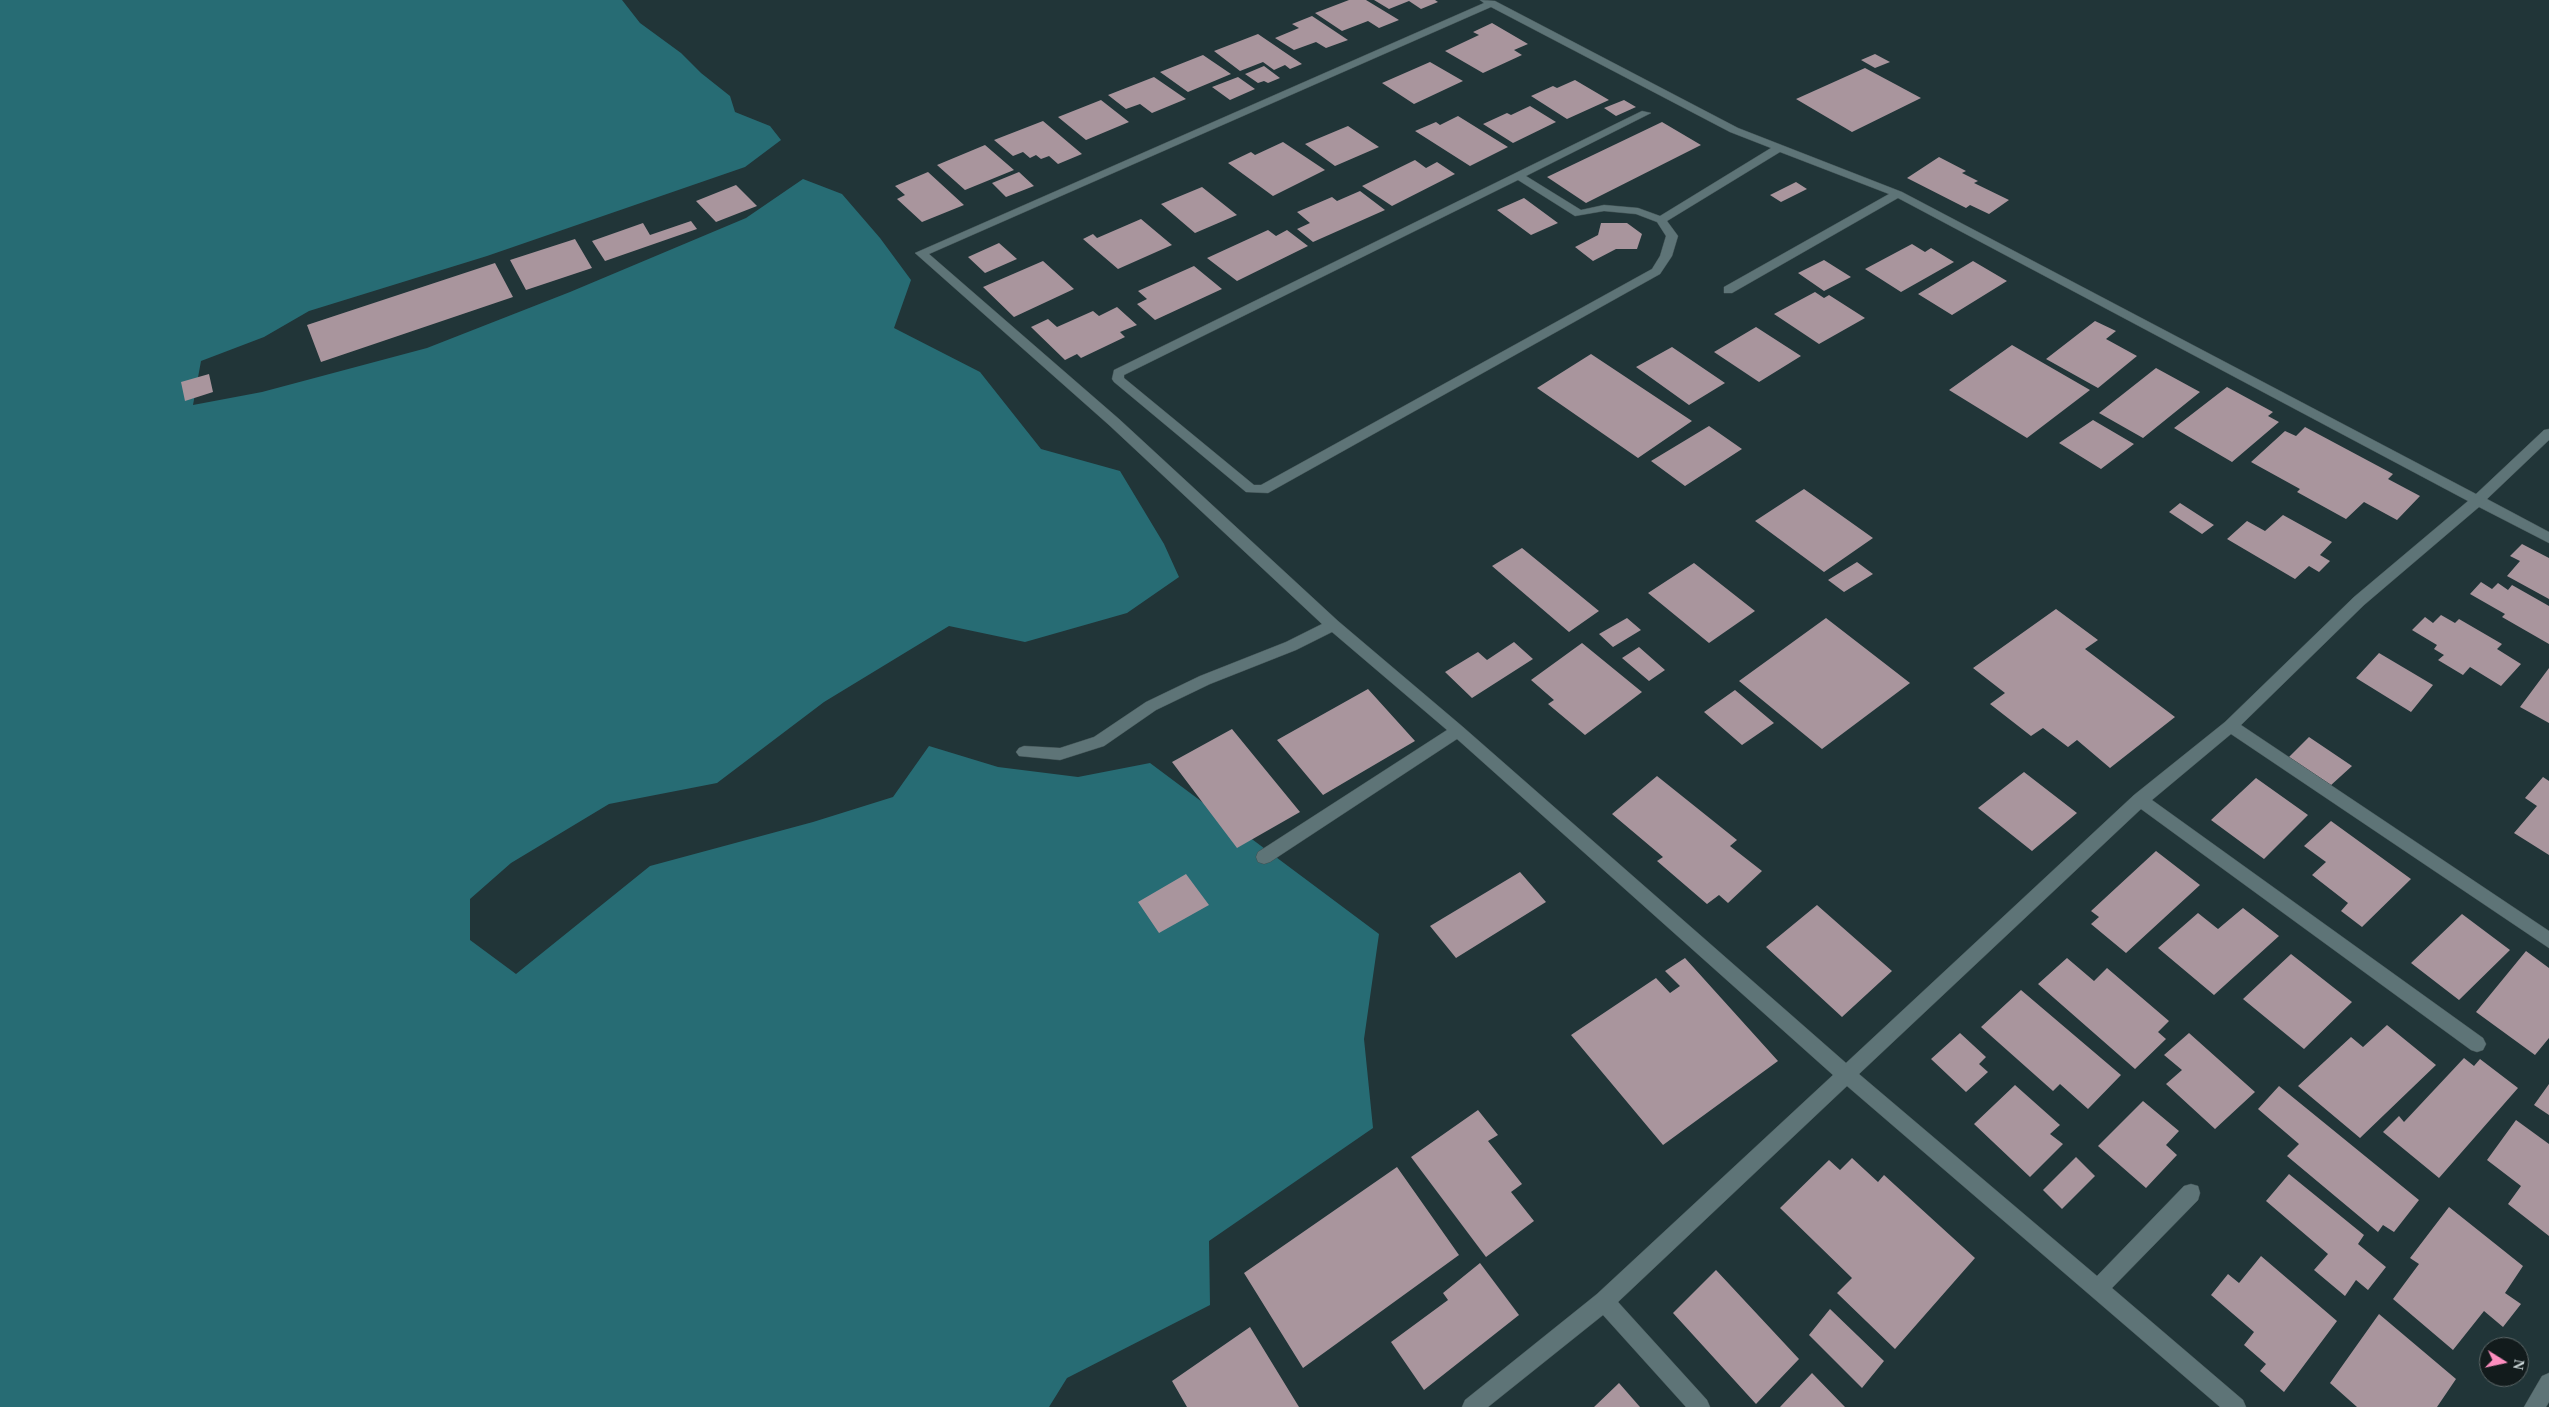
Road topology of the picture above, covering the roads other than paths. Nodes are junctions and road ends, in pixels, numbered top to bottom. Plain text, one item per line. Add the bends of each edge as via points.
1 (1489, 2) edge
2 (1646, 113) dead end
3 (1778, 148) junction
4 (1518, 176) junction
5 (1898, 194) junction
6 (1661, 220) junction
7 (1728, 290) dead end
8 (2549, 433) edge
9 (2477, 501) junction
10 (2549, 538) edge
11 (1333, 625) junction
12 (2230, 726) junction
13 (1458, 731) junction
14 (1024, 752) dead end
15 (2140, 800) junction
16 (1264, 858) dead end
17 (2549, 940) edge
18 (2477, 1044) dead end
19 (1847, 1075) junction
20 (2191, 1193) dead end
21 (2098, 1289) junction
22 (1604, 1301) junction
23 (2549, 1383) edge
24 (1472, 1407) edge
25 (1700, 1407) edge
26 (2236, 1407) edge
27 (2534, 1407) edge

1 - 3 street via 1734,130
1 - 11 street via 921,253 1114,422
2 - 4 street
3 - 5 street
3 - 6 street
4 - 6 street via 1578,214 1604,208 1638,211
4 - 6 street via 1118,373 1118,379 1251,489 1263,490 1656,271 1666,256 1672,236
5 - 7 street
5 - 9 street
8 - 9 street
9 - 10 street
9 - 12 street via 2359,601
11 - 13 street
11 - 14 street via 1151,706 1099,742 1060,754
12 - 15 street
12 - 17 street
13 - 16 street
13 - 19 street
15 - 18 street
15 - 19 street
19 - 21 street
19 - 22 street
20 - 21 street
21 - 26 street
22 - 24 street
22 - 25 street
23 - 27 street

